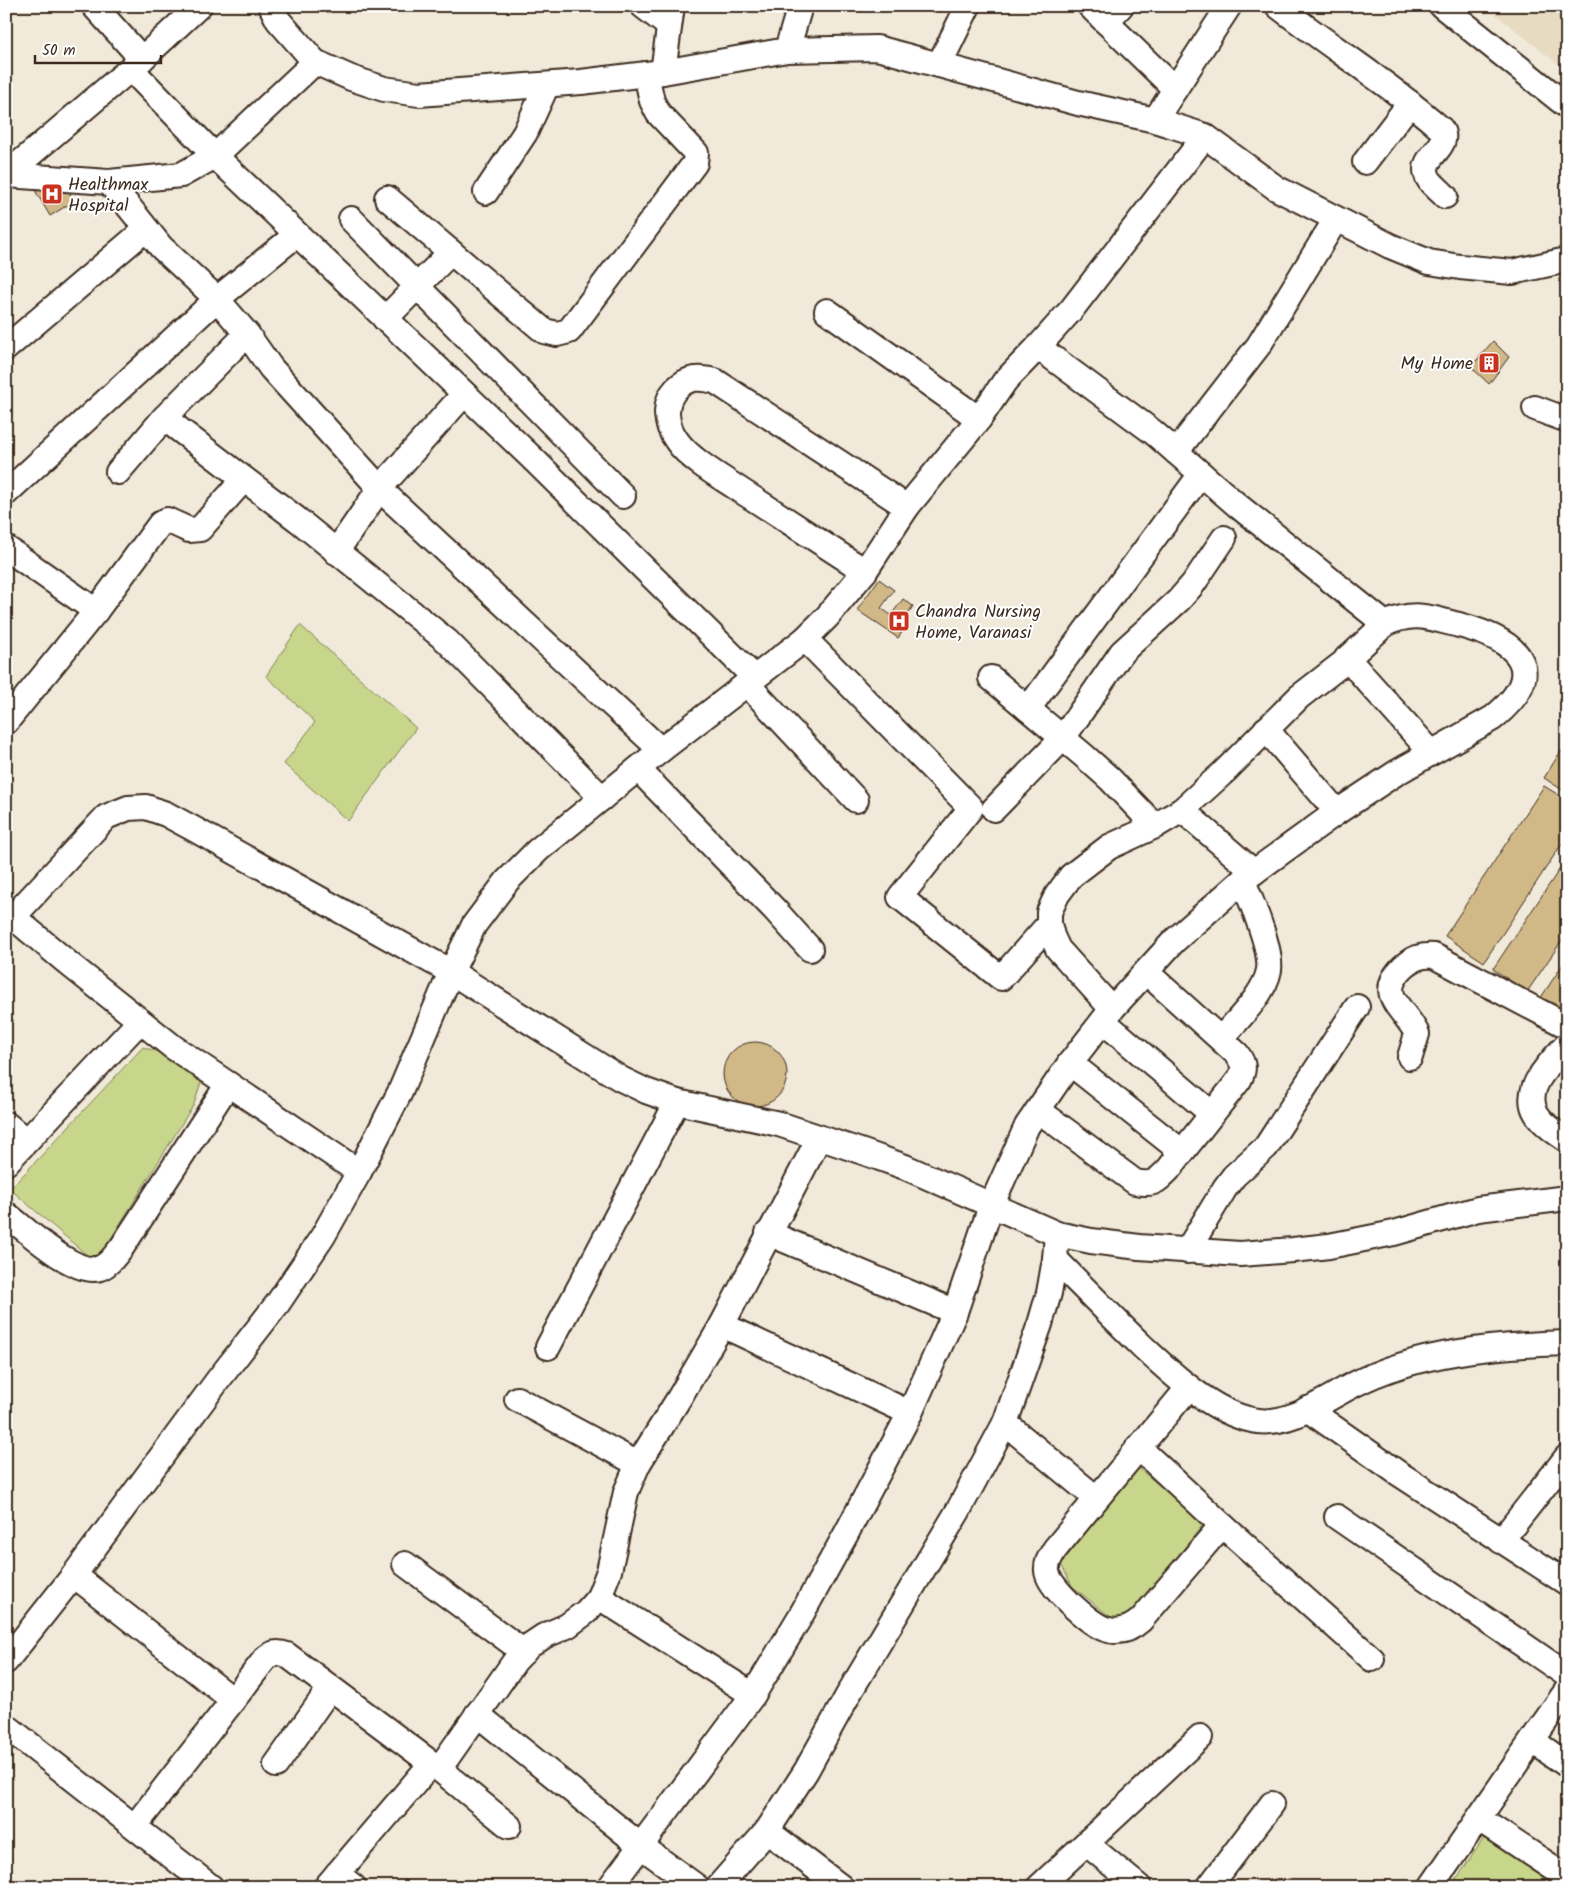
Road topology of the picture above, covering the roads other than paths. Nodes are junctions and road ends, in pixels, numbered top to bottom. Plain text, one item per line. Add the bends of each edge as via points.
1 (94, 6) edge
2 (199, 6) edge
3 (271, 6) edge
4 (643, 6) edge
5 (800, 6) edge
6 (968, 6) edge
7 (1229, 6) edge
8 (1278, 6) edge
9 (1442, 6) edge
10 (1106, 12) edge
11 (671, 16) edge
12 (787, 50) junction
13 (315, 62) junction
14 (137, 64) junction
15 (939, 65) junction
16 (654, 73) junction
17 (547, 85) junction
18 (1175, 89) junction
19 (1410, 103) junction
20 (1567, 106) edge
21 (1155, 120) junction
22 (1205, 136) junction
23 (215, 156) junction
24 (1365, 162) dead end
25 (6, 175) edge
26 (109, 182) junction
27 (486, 192) dead end
28 (1445, 196) dead end
29 (387, 198) dead end
30 (1336, 218) junction
31 (351, 219) dead end
32 (146, 230) junction
33 (296, 234) junction
34 (451, 252) junction
35 (1567, 260) edge
36 (417, 286) junction
37 (217, 299) junction
38 (827, 311) dead end
39 (385, 319) junction
40 (247, 334) junction
41 (1038, 347) junction
42 (6, 348) edge
43 (464, 394) junction
44 (1535, 408) dead end
45 (164, 418) junction
46 (979, 418) junction
47 (1567, 420) edge
48 (1176, 452) junction
49 (118, 472) dead end
50 (1201, 474) junction
51 (244, 479) junction
52 (380, 488) junction
53 (6, 493) edge
54 (623, 496) dead end
55 (907, 507) junction
56 (1224, 538) dead end
57 (6, 548) edge
58 (336, 552) junction
59 (865, 571) junction
60 (96, 611) junction
61 (1385, 624) junction
62 (805, 639) junction
63 (1347, 658) junction
64 (991, 678) dead end
65 (751, 681) junction
66 (1028, 709) junction
67 (6, 722) edge
68 (1266, 730) junction
69 (1063, 738) junction
70 (661, 750) junction
71 (1431, 752) junction
72 (638, 769) junction
73 (602, 798) junction
74 (856, 800) dead end
75 (994, 809) dead end
76 (1182, 810) junction
77 (1336, 812) junction
78 (1155, 826) junction
79 (1249, 876) junction
80 (10, 914) edge
81 (1049, 924) junction
82 (810, 949) dead end
83 (451, 972) junction
84 (1146, 972) junction
85 (1357, 1007) dead end
86 (1108, 1015) junction
87 (140, 1021) junction
88 (1567, 1026) edge
89 (1221, 1039) junction
90 (1567, 1045) edge
91 (1410, 1057) dead end
92 (1070, 1063) junction
93 (228, 1084) junction
94 (677, 1102) junction
95 (1038, 1110) junction
96 (1212, 1114) junction
97 (6, 1124) edge
98 (819, 1138) junction
99 (1567, 1140) edge
100 (26, 1141) junction
101 (1182, 1152) junction
102 (6, 1163) edge
103 (359, 1172) junction
104 (1567, 1198) edge
105 (990, 1206) junction
106 (6, 1214) edge
107 (768, 1233) junction
108 (1057, 1234) junction
109 (1187, 1251) junction
110 (1055, 1258) junction
111 (955, 1312) junction
112 (722, 1325) junction
113 (1567, 1343) edge
114 (548, 1347) dead end
115 (1189, 1387) junction
116 (517, 1399) dead end
117 (1307, 1409) junction
118 (910, 1413) junction
119 (1005, 1423) junction
120 (1138, 1447) junction
121 (1567, 1457) edge
122 (638, 1464) junction
123 (1559, 1482) edge
124 (1096, 1498) junction
125 (1337, 1517) dead end
126 (1222, 1525) junction
127 (1501, 1541) junction
128 (405, 1564) dead end
129 (74, 1575) junction
130 (1567, 1583) edge
131 (598, 1598) junction
132 (524, 1652) junction
133 (1372, 1659) dead end
134 (6, 1661) edge
135 (1567, 1675) edge
136 (330, 1688) junction
137 (1567, 1690) edge
138 (753, 1695) junction
139 (233, 1700) junction
140 (477, 1714) junction
141 (6, 1726) edge
142 (1200, 1737) dead end
143 (1533, 1741) junction
144 (276, 1765) dead end
145 (1567, 1765) edge
146 (435, 1766) junction
147 (1272, 1804) dead end
148 (1479, 1819) junction
149 (135, 1826) junction
150 (509, 1826) dead end
151 (767, 1831) junction
152 (1087, 1844) junction
153 (641, 1846) junction
154 (1567, 1877) edge
155 (339, 1882) edge
156 (681, 1882) edge
157 (211, 1887) edge
158 (610, 1887) edge
159 (718, 1887) edge
160 (841, 1887) edge
161 (1039, 1887) edge
162 (1139, 1887) edge
163 (1209, 1887) edge
164 (1431, 1887) edge

1 - 14 street
2 - 14 street
3 - 13 street via 278,20
4 - 11 street
5 - 12 street
6 - 15 street
7 - 18 street
8 - 19 street
9 - 20 street
10 - 18 street
11 - 16 street
12 - 15 street via 877,48
12 - 16 street
13 - 17 street via 384,89 419,94
13 - 23 street
14 - 23 street
14 - 25 street
15 - 21 street via 1078,103
16 - 17 street
16 - 34 street via 652,101 658,113 696,153 695,163 569,331 557,334 544,331
17 - 27 street via 525,133
18 - 21 street
19 - 24 street
19 - 28 street via 1444,135 1426,169 1430,180
21 - 22 street
22 - 30 street via 1276,188
22 - 41 street via 1072,309
23 - 26 street via 182,175
23 - 33 street
25 - 26 street
26 - 32 street
29 - 34 street
30 - 35 street via 1429,262 1512,272
30 - 48 street via 1259,345
31 - 36 street
32 - 37 street
32 - 42 street
33 - 37 street
33 - 39 street
34 - 36 street
36 - 39 street
36 - 54 street
37 - 40 street
37 - 53 street
38 - 46 street
39 - 43 street
40 - 45 street
40 - 52 street via 271,368
41 - 46 street via 1005,381
41 - 48 street
43 - 52 street
43 - 65 street via 531,457
44 - 47 street
45 - 49 street
45 - 51 street
46 - 55 street
48 - 50 street
50 - 61 street
50 - 66 street
51 - 58 street
51 - 60 street via 200,529 189,530 167,520 160,524
52 - 58 street
52 - 70 street
55 - 59 street
55 - 59 street via 715,381 687,380 675,390 666,415 677,442 718,475
56 - 69 street via 1179,600 1122,652
57 - 60 street
58 - 73 street via 446,641
59 - 62 street
60 - 67 street
61 - 63 street
61 - 71 street via 1399,617 1419,616 1480,630 1502,641 1521,660 1523,681 1505,708
62 - 65 street
62 - 81 street via 971,808 900,897 1001,978
63 - 68 street via 1299,697
63 - 71 street
64 - 66 street
65 - 70 street
65 - 74 street
66 - 69 street
68 - 76 street
68 - 77 street
69 - 75 street
69 - 78 street via 1110,779
70 - 72 street
71 - 77 street
72 - 73 street
72 - 82 street
73 - 83 street via 538,850 507,882 474,925
76 - 78 street
76 - 79 street
77 - 79 street
78 - 81 street via 1109,847 1071,876 1049,912
79 - 84 street via 1174,941
79 - 89 street via 1268,953 1269,970 1252,1003
80 - 83 street via 106,817 128,808 146,807 192,828
80 - 87 street
81 - 86 street via 1058,949
83 - 94 street via 621,1079
83 - 103 street via 400,1092
84 - 86 street
84 - 89 street
85 - 109 street via 1266,1148 1234,1176
86 - 92 street
86 - 96 street
87 - 93 street
87 - 100 street
88 - 91 street via 1434,956 1422,955 1409,961 1392,983 1391,995 1395,1004 1417,1034
89 - 96 street via 1237,1054 1244,1072
90 - 99 street via 1550,1062 1533,1087 1531,1101 1549,1129
92 - 95 street
92 - 101 street
93 - 103 street
93 - 106 street via 122,1247 102,1268 80,1267 66,1260
94 - 98 street via 779,1124
94 - 114 street
95 - 101 street via 1135,1182 1156,1182
95 - 105 street
96 - 101 street
97 - 100 street
98 - 105 street via 905,1168
98 - 107 street
100 - 102 street
103 - 129 street via 323,1236 278,1303
104 - 109 street via 1478,1209 1394,1233 1320,1247 1240,1254
105 - 108 street
105 - 111 street
107 - 111 street
107 - 112 street
108 - 109 street
108 - 110 street
110 - 115 street via 1131,1335
110 - 119 street via 1040,1324
111 - 118 street
112 - 118 street
112 - 122 street
113 - 117 street via 1475,1349 1433,1358 1364,1379
115 - 117 street via 1232,1413 1252,1420 1270,1422
115 - 120 street
116 - 122 street
117 - 127 street via 1398,1474
118 - 138 street via 832,1559
119 - 124 street
119 - 151 street via 958,1511 806,1771
120 - 124 street
120 - 126 street
121 - 123 street
122 - 131 street via 626,1492 609,1572
123 - 127 street
124 - 126 street via 1055,1549 1047,1563 1046,1573 1057,1591 1095,1625 1107,1630 1124,1630 1141,1620
125 - 135 street
126 - 133 street
127 - 130 street
128 - 132 street
129 - 134 street
129 - 139 street
131 - 132 street via 580,1617 544,1636
131 - 138 street
132 - 140 street
136 - 139 street via 287,1655 275,1653 265,1660
136 - 144 street
136 - 146 street
137 - 143 street
138 - 153 street
139 - 149 street
140 - 146 street
140 - 153 street
141 - 149 street
142 - 152 street
143 - 145 street
143 - 148 street
146 - 150 street
146 - 155 street
147 - 163 street
148 - 154 street
148 - 164 street
149 - 157 street
151 - 159 street
151 - 160 street
152 - 161 street
152 - 162 street
153 - 156 street
153 - 158 street

